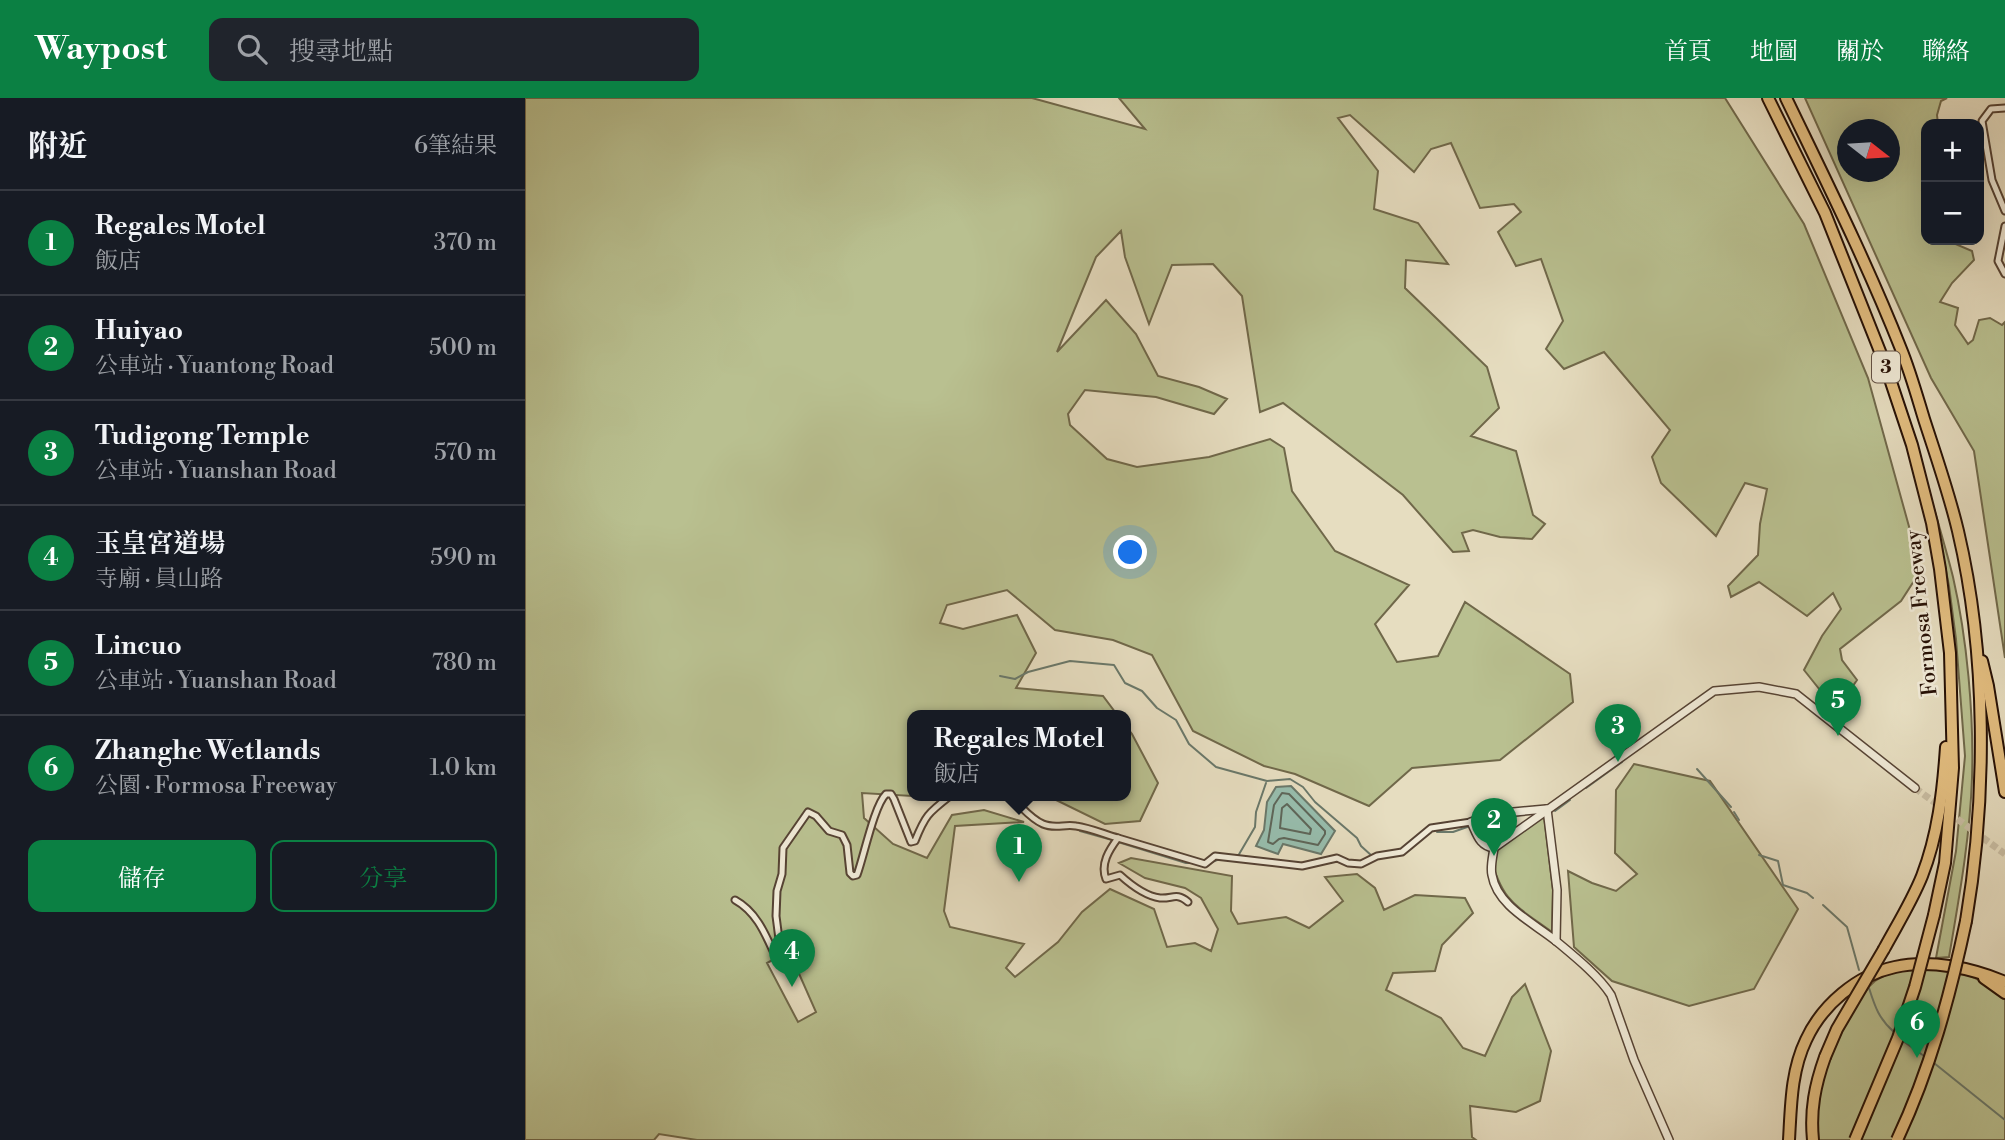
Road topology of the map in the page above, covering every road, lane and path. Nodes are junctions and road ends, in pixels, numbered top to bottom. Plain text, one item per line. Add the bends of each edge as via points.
1 (1768, 98) edge
2 (1786, 98) edge
3 (2005, 108) edge
4 (2005, 211) edge
5 (2005, 226) edge
6 (2005, 274) edge
7 (1974, 631) junction
8 (1950, 653) junction
9 (1915, 788) tunnel mouth
10 (2005, 792) edge
11 (943, 801) edge
12 (1016, 801) edge
13 (1547, 809) junction
14 (1472, 824) junction
15 (1118, 838) junction
16 (1494, 851) junction
17 (735, 900) dead end
18 (1188, 902) dead end
19 (1556, 941) junction
20 (1972, 972) junction
21 (2005, 982) edge
22 (2005, 993) edge
23 (1669, 1140) edge
24 (1789, 1140) edge
25 (1814, 1140) edge
26 (1855, 1140) edge
27 (1897, 1140) edge

1 - 8 highway, Formosa Freeway / 3 via 1825,213 1908,433 1932,523
2 - 7 highway, Formosa Freeway / 3 via 1902,351 1958,531
3 - 4 street via 1991,109 1982,121 1992,180
5 - 6 street via 1998,261
7 - 10 highway
7 - 27 highway, Formosa Freeway / 3, bridge via 1980,700 1974,877 1951,992
8 - 25 highway, bridge via 1943,796 1922,876 1825,1057 1812,1106
8 - 26 highway, Formosa Freeway / 3, bridge via 1953,768 1945,863 1915,987
9 - 13 street via 1797,694 1759,687 1714,691
11 - 17 street via 929,812 911,842 891,794 882,797 856,876 851,873 842,835 829,831 808,813 783,848 776,916 779,953 773,951 762,926
12 - 15 street via 1043,825 1075,825
13 - 14 street via 1493,814
13 - 16 street
13 - 19 street via 1557,890
14 - 15 street via 1431,828 1402,852 1361,864 1337,858 1302,866 1215,856 1205,864
14 - 16 street via 1481,843
15 - 18 street via 1104,865 1107,879 1120,875 1159,898 1174,895
16 - 19 street via 1492,876 1500,894
19 - 23 street via 1611,995
20 - 21 highway
20 - 22 highway
20 - 24 highway via 1950,966 1894,967 1868,977 1831,1003 1815,1023 1801,1054 1794,1078

